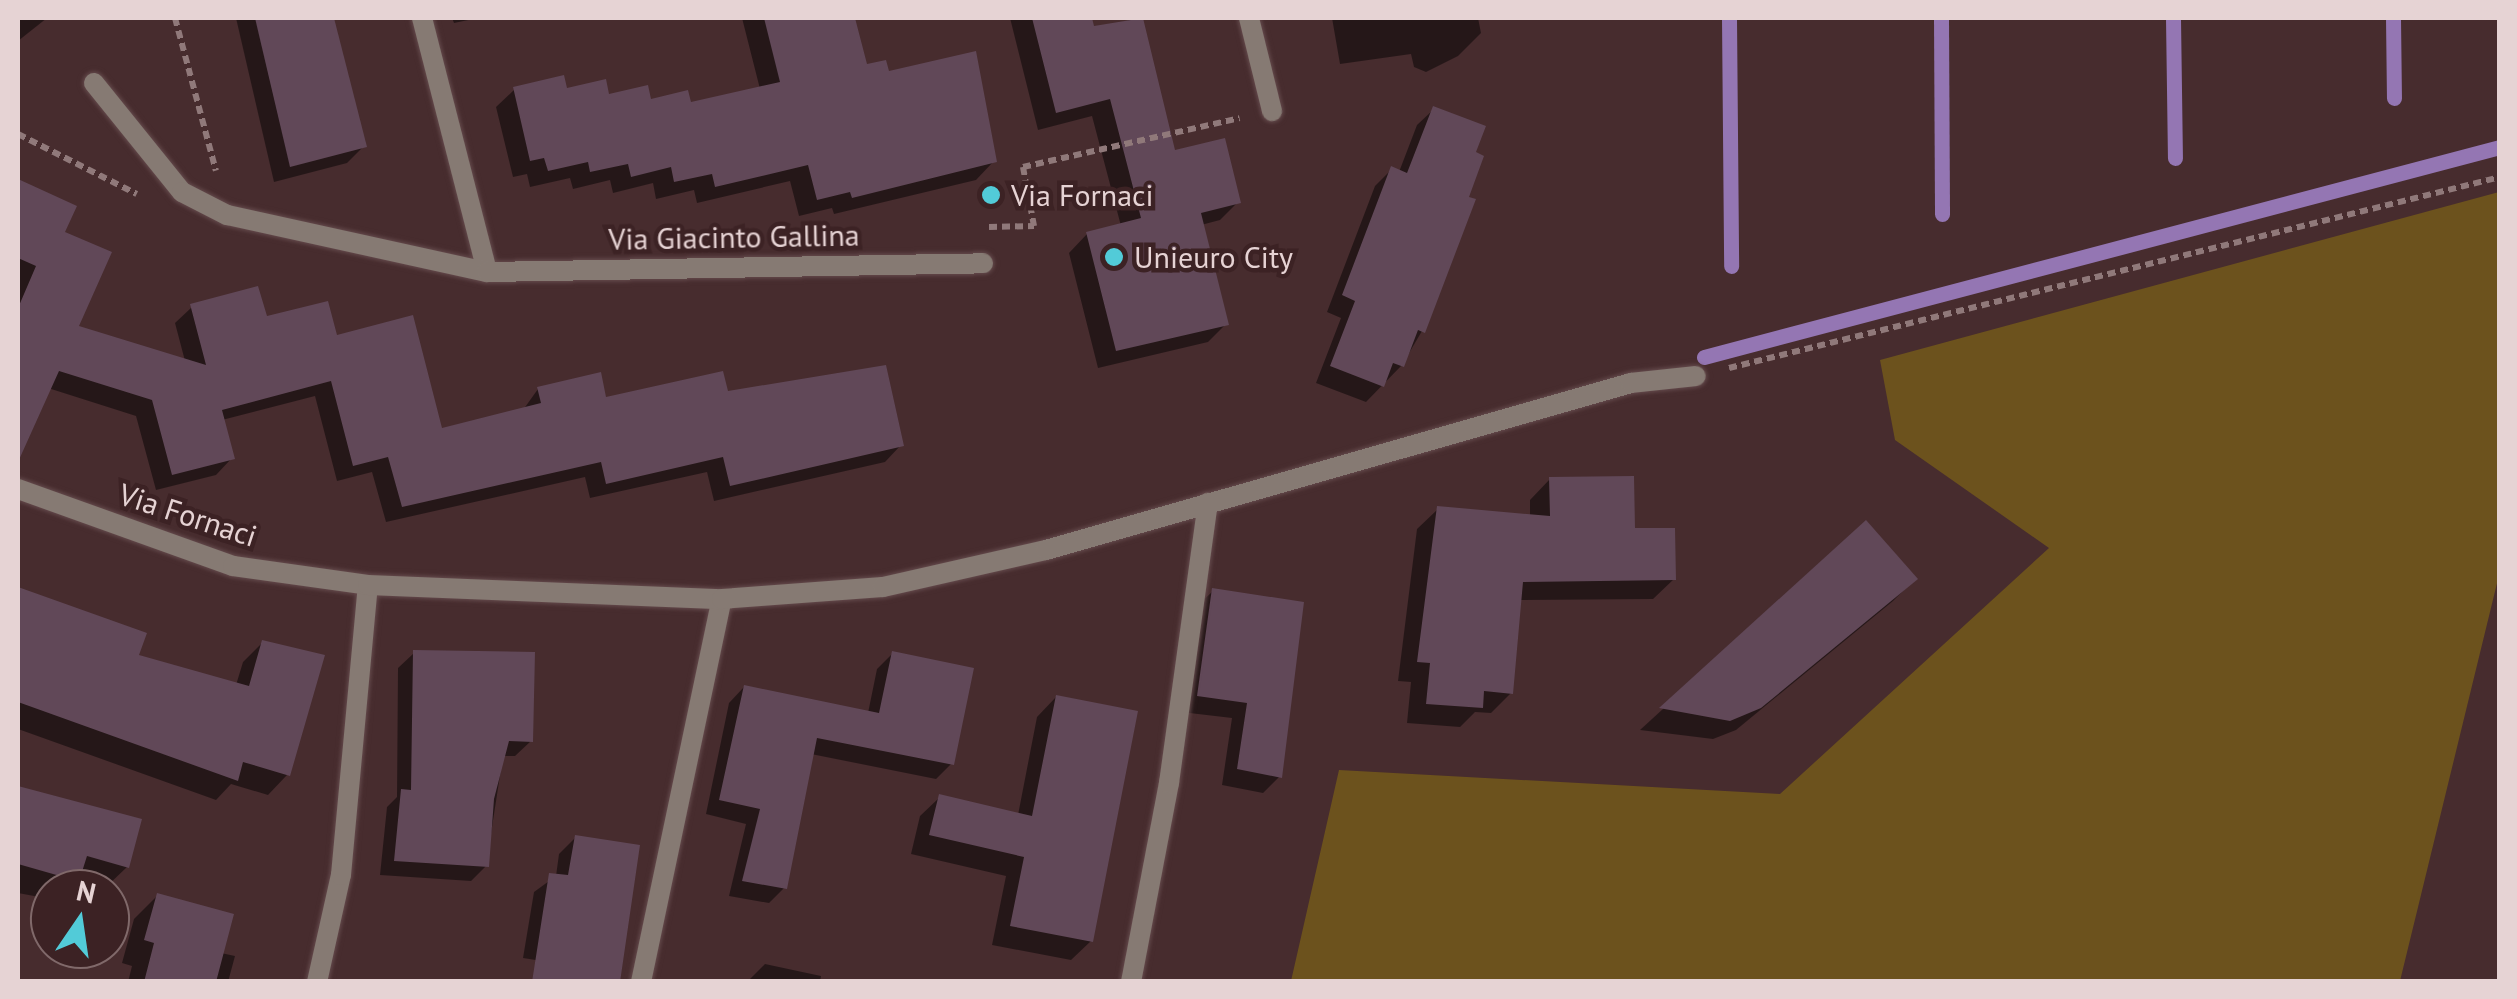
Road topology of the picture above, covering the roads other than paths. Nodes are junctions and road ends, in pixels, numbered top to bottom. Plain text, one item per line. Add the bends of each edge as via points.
1 (422, 18) edge
2 (1249, 18) edge
3 (94, 83) dead end
4 (1272, 111) road end
5 (982, 263) dead end
6 (487, 272) junction
7 (1696, 376) road end
8 (18, 489) edge
9 (1208, 503) junction
10 (368, 585) junction
11 (722, 599) junction
12 (316, 982) edge
13 (641, 982) edge
14 (1131, 982) edge

1 - 6 street
2 - 4 street
3 - 6 street, Via Giacinto Gallina via 182,192 227,216
5 - 6 street, Via Giacinto Gallina
7 - 9 street, Via Fornaci via 1630,383
8 - 10 street, Via Fornaci via 233,566
9 - 11 street, Via Fornaci via 883,587
9 - 14 street via 1169,783
10 - 11 street, Via Fornaci
10 - 12 street via 341,875
11 - 13 street

